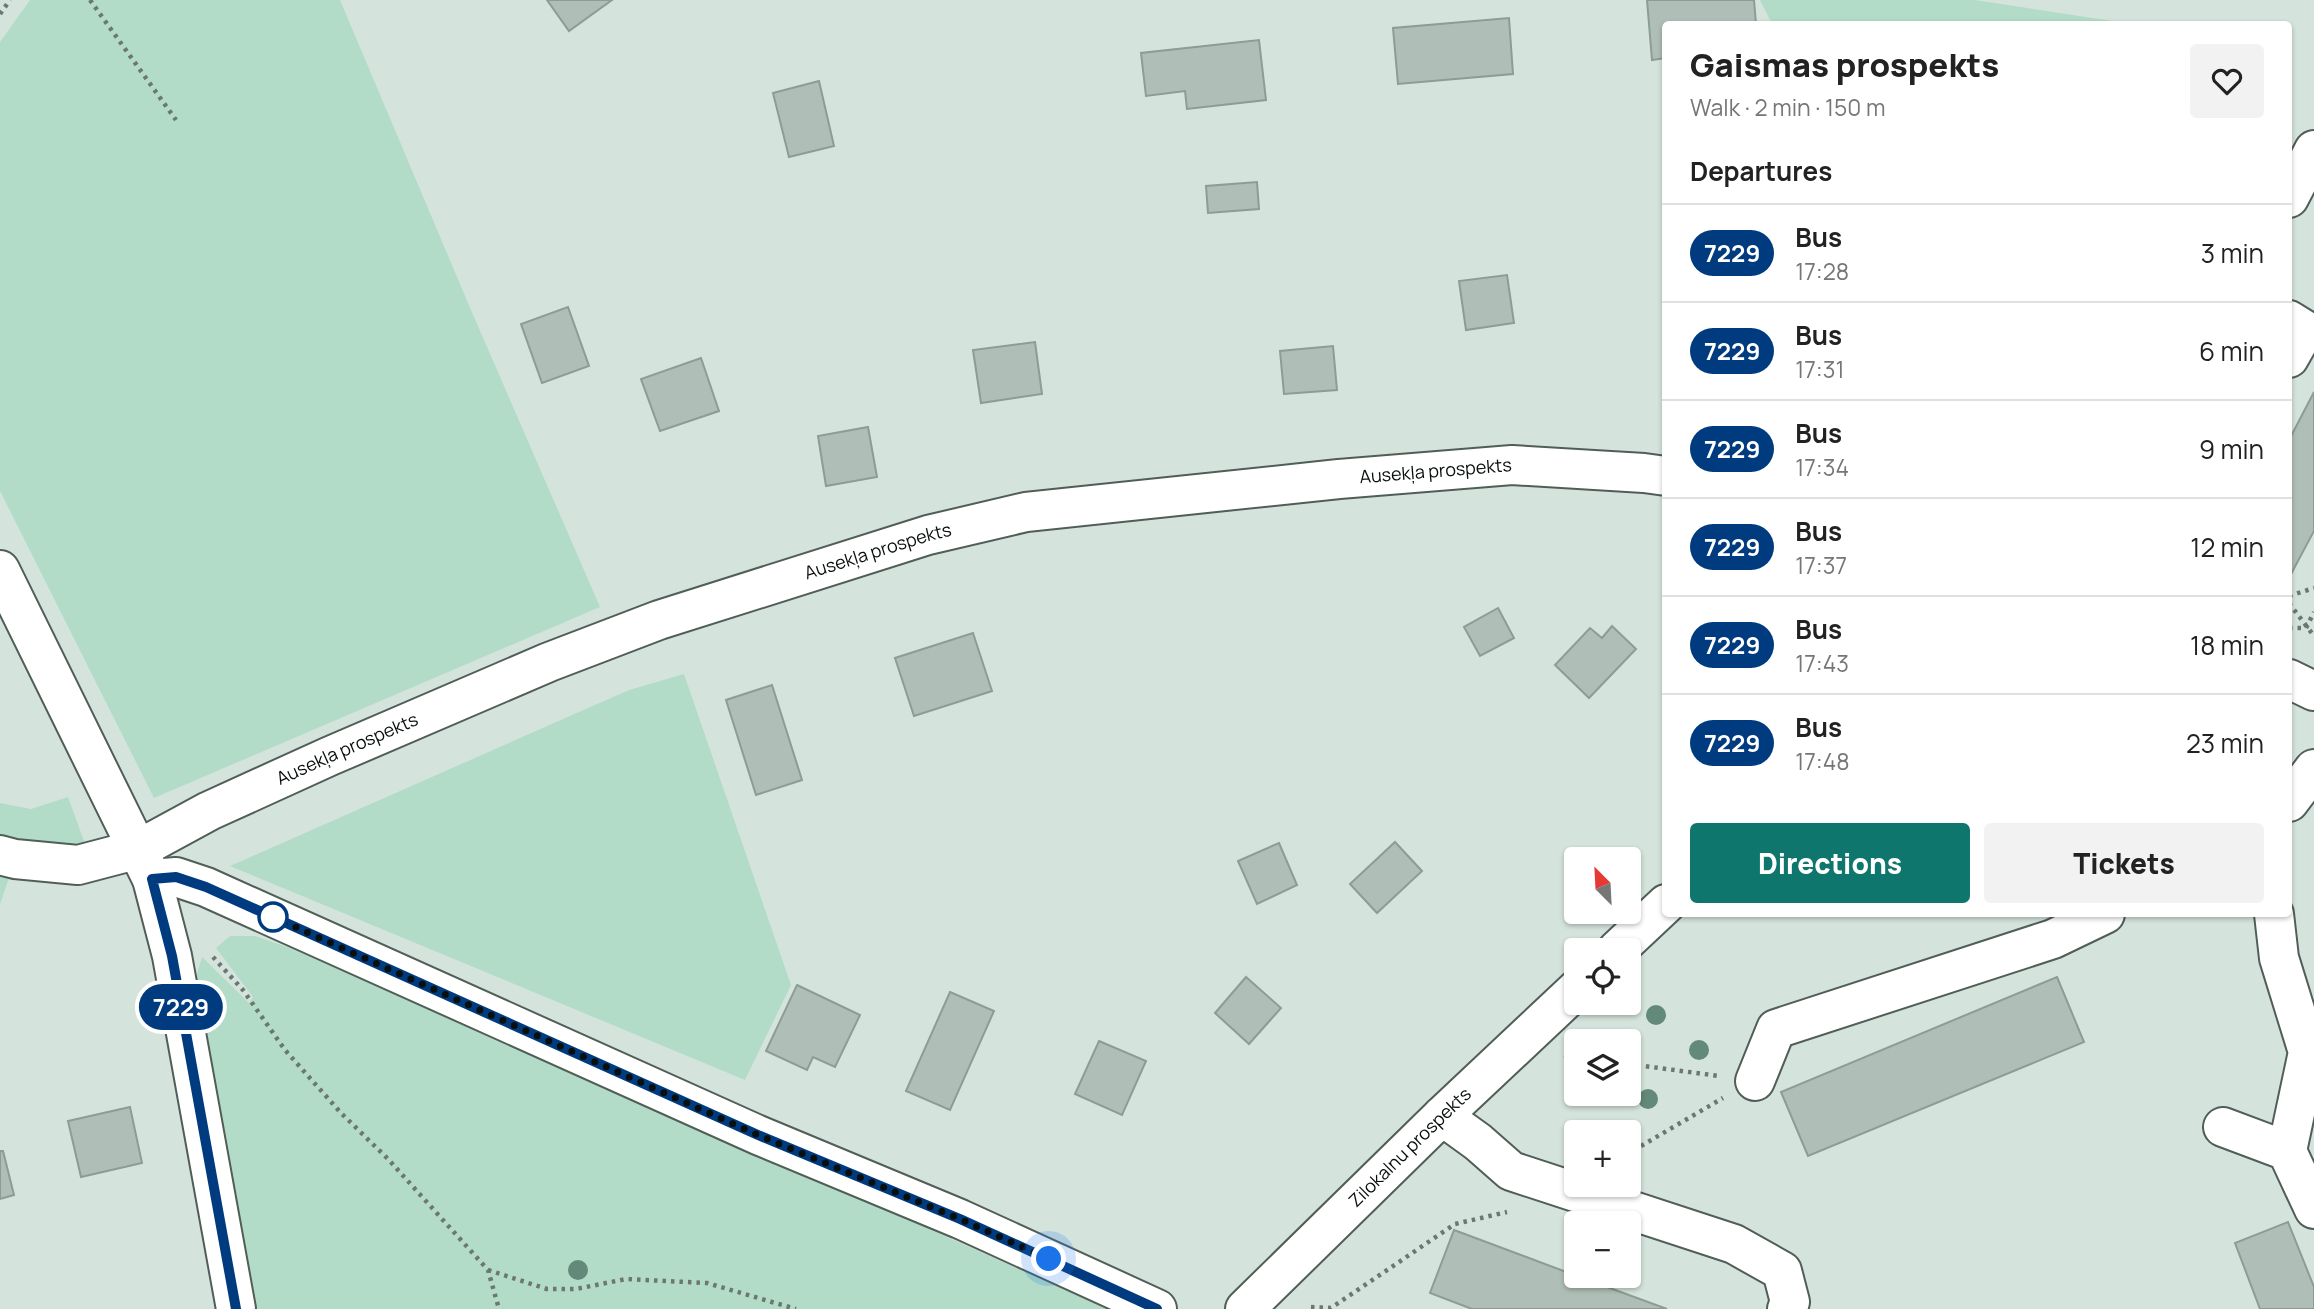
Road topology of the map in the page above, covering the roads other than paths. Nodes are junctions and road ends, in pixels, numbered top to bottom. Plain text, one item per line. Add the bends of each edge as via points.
1 (2314, 150) edge
2 (2292, 192) edge
3 (2292, 322) edge
4 (2292, 353) edge
5 (1662, 475) edge
6 (0, 570) edge
7 (2292, 680) edge
8 (2314, 691) edge
9 (2314, 769) edge
10 (2292, 798) edge
11 (0, 855) edge
12 (145, 864) junction
13 (1662, 908) edge
14 (2099, 917) edge
15 (2274, 917) edge
16 (1630, 938) edge
17 (1564, 1001) edge
18 (1755, 1080) road end
19 (1441, 1116) junction
20 (2223, 1127) dead end
21 (2287, 1150) junction
22 (2314, 1209) edge
23 (236, 1309) edge
24 (1157, 1309) edge
25 (1245, 1309) edge
26 (1787, 1309) edge

1 - 2 street
3 - 4 street via 2305,330
5 - 12 street, Ausekļa prospekts via 1512,465 1430,471 1026,512 928,534 659,620 549,662 209,811
6 - 12 street
7 - 8 street
9 - 10 street
11 - 12 street via 78,865
12 - 23 street via 172,956
12 - 24 street
13 - 16 street
14 - 18 street via 2053,939 1776,1029
15 - 21 street via 2279,958 2308,1052
17 - 19 street, Zilokalnu prospekts
19 - 25 street, Zilokalnu prospekts
19 - 26 street via 1511,1171 1734,1244 1782,1270 1790,1302
20 - 21 street
21 - 22 street

